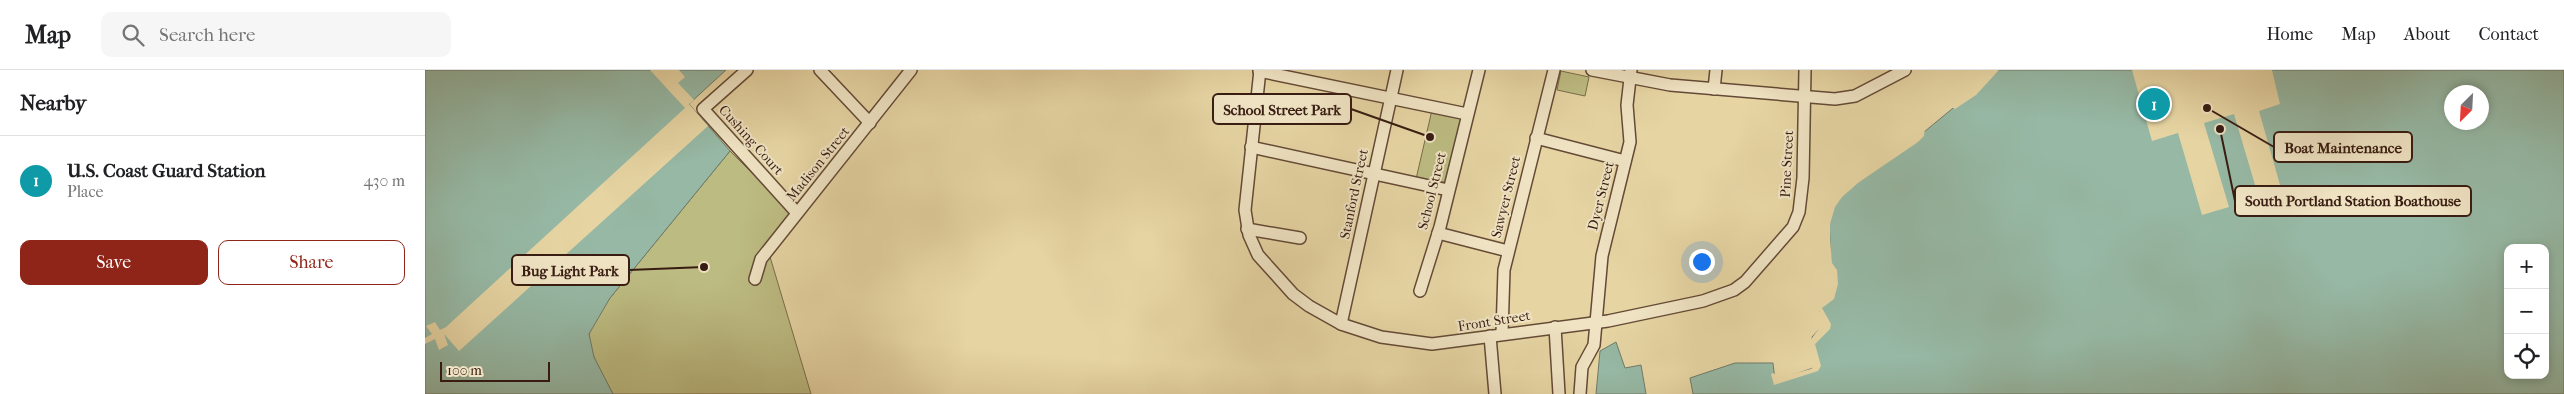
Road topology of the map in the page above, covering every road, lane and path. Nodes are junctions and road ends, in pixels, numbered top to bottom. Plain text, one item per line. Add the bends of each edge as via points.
1 (747, 70) edge
2 (820, 70) edge
3 (911, 70) edge
4 (1397, 70) edge
5 (1479, 70) edge
6 (1554, 70) edge
7 (1592, 70) edge
8 (1715, 70) edge
9 (1805, 70) edge
10 (1259, 71) edge
11 (1901, 71) edge
12 (1630, 74) edge
13 (1713, 89) junction
14 (1390, 98) junction
15 (1805, 98) junction
16 (1467, 114) junction
17 (870, 123) junction
18 (1536, 138) junction
19 (1251, 147) junction
20 (1625, 162) junction
21 (1374, 173) junction
22 (1448, 190) junction
23 (797, 213) junction
24 (1247, 229) junction
25 (1438, 233) junction
26 (1300, 238) dead end
27 (1508, 251) junction
28 (1771, 251) joint
29 (755, 279) dead end
30 (1420, 291) dead end
31 (1595, 322) junction
32 (1341, 324) junction
33 (1555, 327) junction
34 (1502, 333) junction
35 (1490, 336) junction
36 (1495, 394) edge
37 (1559, 394) edge
38 (1580, 394) edge

1 - 23 street, Cushing Court via 703,109
2 - 17 street
3 - 17 street, Madison Street
4 - 14 street, Stanford Street
5 - 16 street, School Street
6 - 18 street, Sawyer Street
7 - 12 street
8 - 13 street
9 - 15 street, Pine Street
10 - 14 street
10 - 19 street, Front Street
11 - 15 street via 1855,96
12 - 13 street
12 - 20 street, Dyer Street via 1627,111 1631,133
13 - 15 street
14 - 16 street
14 - 21 street, Stanford Street
15 - 28 street, Pine Street via 1799,212 1793,227
16 - 22 street, School Street
17 - 23 street, Madison Street
18 - 20 street
18 - 27 street, Sawyer Street
19 - 21 street
19 - 24 street, Front Street via 1245,201
20 - 31 street, Dyer Street via 1602,256
21 - 22 street
21 - 32 street, Stanford Street
22 - 25 street, School Street
23 - 29 street, Madison Street via 761,259
24 - 26 street
24 - 32 street, Front Street via 1258,255 1284,285 1303,302
25 - 27 street
25 - 30 street, School Street
27 - 34 street, Sawyer Street via 1502,278
28 - 31 street, Front Street via 1734,290 1703,301
31 - 33 street, Front Street
31 - 38 street, Dyer Street via 1594,345 1582,367
32 - 35 street, Front Street via 1381,337 1419,343 1446,344
33 - 34 street, Front Street
33 - 37 street
34 - 35 street, Front Street
35 - 36 street

